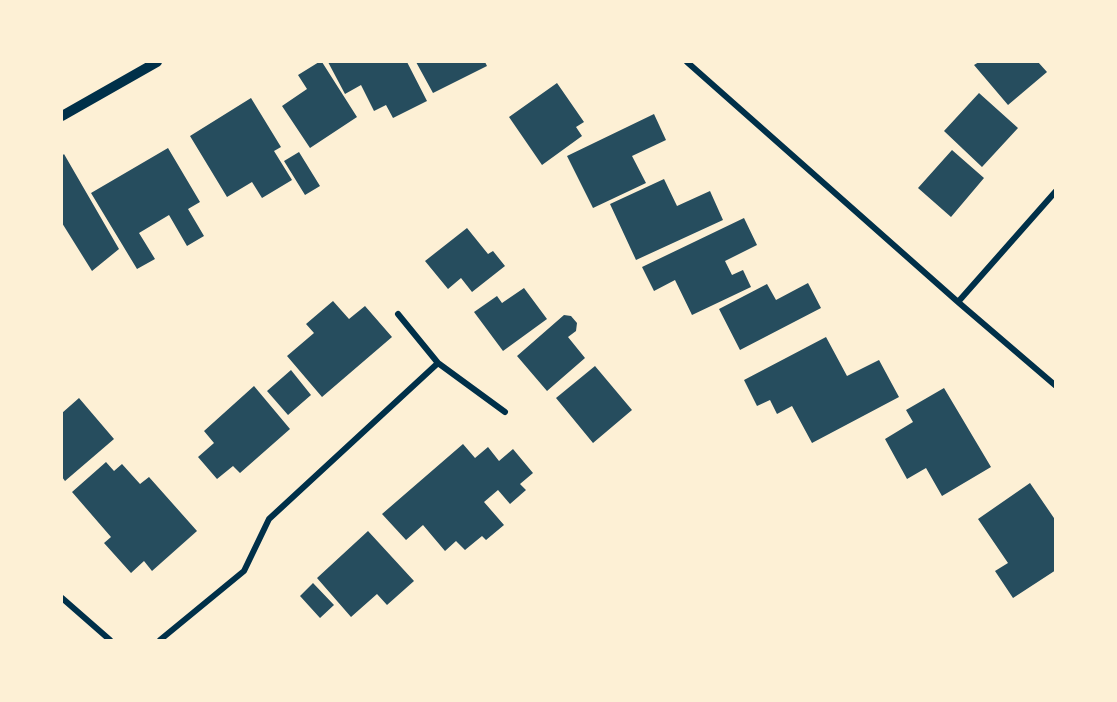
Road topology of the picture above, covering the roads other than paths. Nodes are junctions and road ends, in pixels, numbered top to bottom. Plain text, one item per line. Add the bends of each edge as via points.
1 (158, 62) edge
2 (687, 62) edge
3 (62, 116) edge
4 (1056, 192) edge
5 (958, 303) junction
6 (399, 315) dead end
7 (438, 363) junction
8 (1056, 386) edge
9 (505, 412) dead end
10 (62, 598) edge
11 (110, 640) edge
12 (160, 640) edge

1 - 3 street
2 - 5 street
4 - 5 street
5 - 8 street
6 - 7 street
7 - 9 street
7 - 12 street via 269,519 244,571
10 - 11 street

